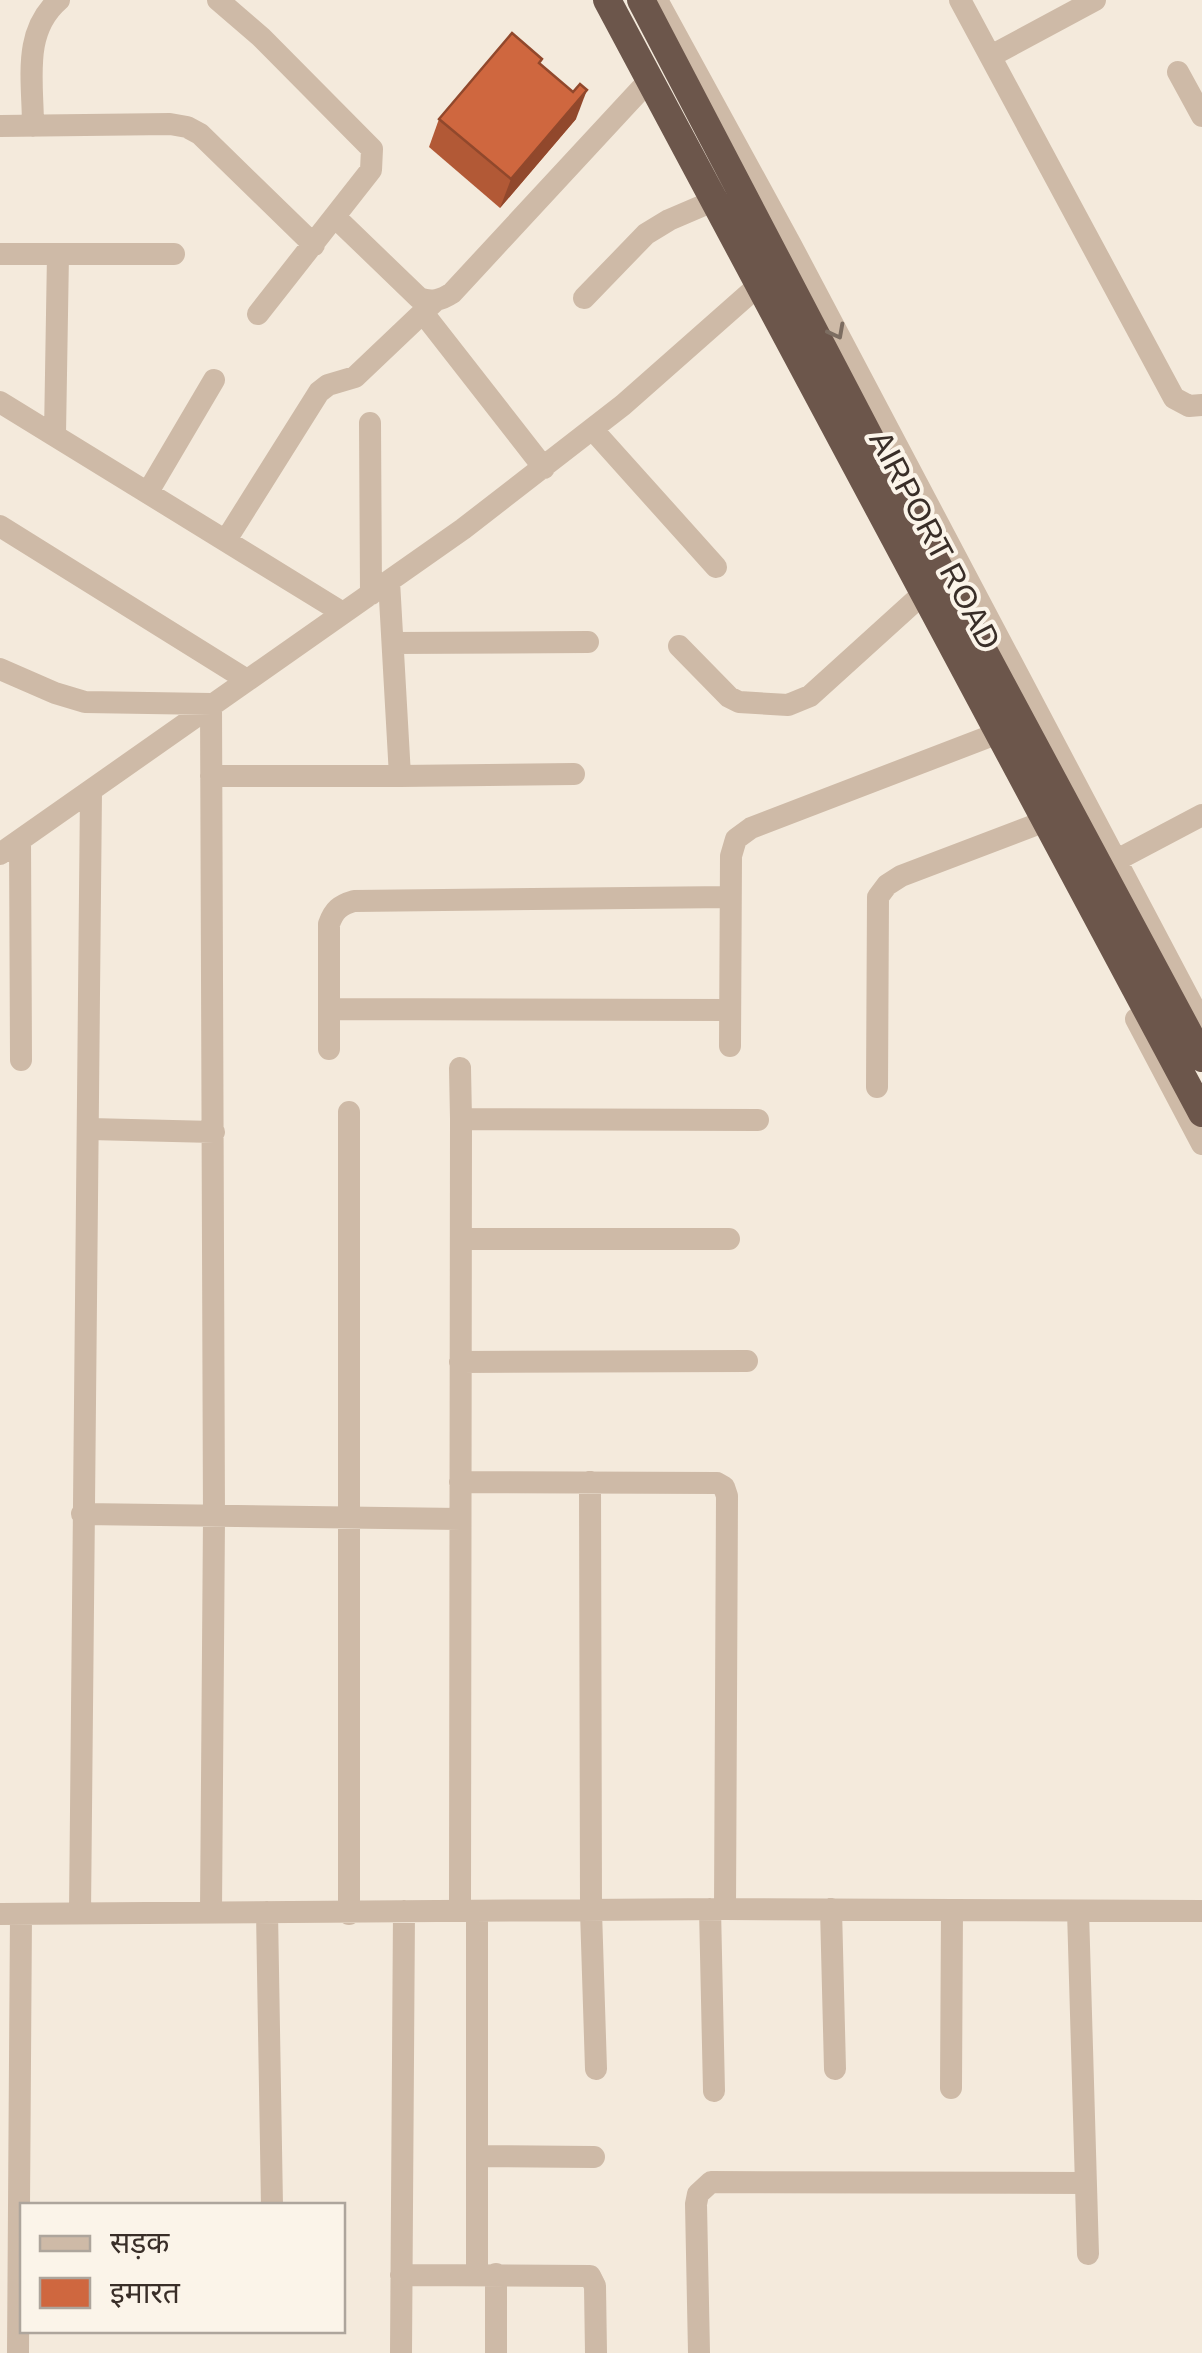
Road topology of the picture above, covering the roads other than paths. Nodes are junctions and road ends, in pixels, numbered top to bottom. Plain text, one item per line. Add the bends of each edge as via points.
1 (59, 0) edge
2 (218, 0) edge
3 (594, 0) edge
4 (607, 0) edge
5 (641, 0) edge
6 (656, 0) edge
7 (960, 0) edge
8 (1095, 0) edge
9 (678, 53) junction
10 (991, 56) junction
11 (1178, 72) dead end
12 (645, 85) junction
13 (1202, 116) edge
14 (0, 126) edge
15 (33, 126) junction
16 (704, 205) junction
17 (335, 218) junction
18 (314, 246) junction
19 (0, 254) edge
20 (58, 254) junction
21 (174, 254) dead end
22 (751, 292) junction
23 (584, 298) dead end
24 (429, 307) junction
25 (258, 314) dead end
26 (214, 380) dead end
27 (0, 402) edge
28 (1202, 405) edge
29 (370, 423) dead end
30 (593, 430) junction
31 (55, 434) junction
32 (544, 468) junction
33 (148, 492) junction
34 (0, 526) edge
35 (226, 540) junction
36 (716, 567) dead end
37 (380, 588) junction
38 (916, 600) junction
39 (343, 613) junction
40 (588, 642) dead end
41 (393, 643) junction
42 (679, 646) dead end
43 (0, 669) edge
44 (248, 680) junction
45 (211, 704) junction
46 (988, 737) junction
47 (574, 774) dead end
48 (212, 776) junction
49 (400, 776) junction
50 (92, 790) junction
51 (1202, 815) edge
52 (1034, 825) junction
53 (20, 840) junction
54 (0, 854) edge
55 (1108, 864) junction
56 (730, 897) junction
57 (330, 1008) junction
58 (730, 1010) junction
59 (1202, 1023) edge
60 (730, 1046) dead end
61 (329, 1050) dead end
62 (1202, 1058) edge
63 (22, 1060) dead end
64 (460, 1068) dead end
65 (877, 1087) dead end
66 (349, 1112) dead end
67 (1202, 1114) edge
68 (461, 1119) junction
69 (758, 1120) dead end
70 (90, 1130) junction
71 (214, 1132) junction
72 (1202, 1144) edge
73 (729, 1239) dead end
74 (461, 1240) junction
75 (747, 1361) dead end
76 (460, 1362) junction
77 (460, 1482) junction
78 (590, 1482) junction
79 (82, 1514) junction
80 (214, 1518) junction
81 (347, 1519) junction
82 (460, 1519) junction
83 (717, 1909) junction
84 (831, 1910) junction
85 (952, 1910) junction
86 (468, 1911) junction
87 (591, 1911) junction
88 (1202, 1911) edge
89 (211, 1912) junction
90 (267, 1912) junction
91 (404, 1912) junction
92 (1078, 1912) junction
93 (80, 1913) junction
94 (10, 1914) edge
95 (349, 1914) junction
96 (835, 2069) dead end
97 (596, 2070) dead end
98 (951, 2088) dead end
99 (714, 2092) dead end
100 (477, 2156) junction
101 (594, 2156) dead end
102 (1085, 2183) junction
103 (272, 2203) edge
104 (1088, 2254) dead end
105 (486, 2274) junction
106 (402, 2275) junction
107 (20, 2286) edge
108 (18, 2353) edge
109 (401, 2353) edge
110 (496, 2353) edge
111 (596, 2353) edge
112 (699, 2353) edge

1 - 15 street via 42,17 34,40
2 - 17 street via 372,148 371,170
3 - 12 street
4 - 12 highway, AIRPORT ROAD
5 - 9 highway, AIRPORT ROAD
6 - 9 street
7 - 10 street
8 - 10 street
9 - 12 highway
9 -> 55 highway, AIRPORT ROAD via 894,484
10 - 28 street via 1174,398
11 - 13 street
12 - 16 street
12 - 24 street via 452,293
12 - 67 highway, AIRPORT ROAD
14 - 15 street
15 - 18 street via 187,127
16 - 22 street
16 - 23 street via 646,234
17 - 18 street
17 - 24 street
18 - 25 street
19 - 20 street
20 - 21 street
20 - 31 street
22 - 30 street
22 - 38 street
24 - 32 street
24 - 35 street via 355,377 328,385 312,400
26 - 33 street
27 - 31 street
29 - 37 street
30 - 32 street
30 - 36 street
31 - 33 street
32 - 37 street
33 - 35 street
34 - 44 street
35 - 39 street
37 - 39 street
37 - 41 street
38 - 42 street via 795,704 734,700
38 - 46 street
39 - 44 street
40 - 41 street
41 - 49 street
43 - 45 street via 85,702
44 - 45 street
45 - 48 street
45 - 50 street
46 - 52 street
46 - 56 street via 743,832 732,847
47 - 49 street
48 - 49 street
48 - 71 street
50 - 53 street
50 - 70 street
51 - 55 street
52 - 65 street via 901,876 878,897
52 - 72 street
53 - 54 street
53 - 63 street
55 - 59 street
55 - 62 highway, AIRPORT ROAD
56 - 57 street via 354,901 333,913 330,924
56 - 58 street
57 - 58 street
57 - 61 street
58 - 60 street
64 - 68 street
66 - 81 street
68 - 69 street
68 - 74 street
70 - 71 street
70 - 79 street
71 - 80 street
73 - 74 street
74 - 76 street
75 - 76 street
76 - 77 street
77 - 78 street
77 - 82 street
78 - 83 street via 717,1483 726,1491
78 - 87 street
79 - 80 street
79 - 93 street
80 - 81 street
80 - 89 street
81 - 82 street
81 - 95 street
82 - 86 street
83 - 84 street
83 - 87 street
83 - 99 street
84 - 85 street
84 - 96 street
85 - 92 street
85 - 98 street
86 - 87 street
86 - 91 street
86 - 100 street
87 - 97 street
88 - 92 street
89 - 90 street
89 - 93 street
90 - 95 street
90 - 103 street
91 - 95 street
91 - 106 street
92 - 102 street
93 - 94 street
94 - 107 street
100 - 101 street
100 - 105 street
102 - 104 street
102 - 112 street via 711,2182 696,2204
105 - 106 street
105 - 110 street
105 - 111 street via 590,2276
106 - 109 street
107 - 108 street

